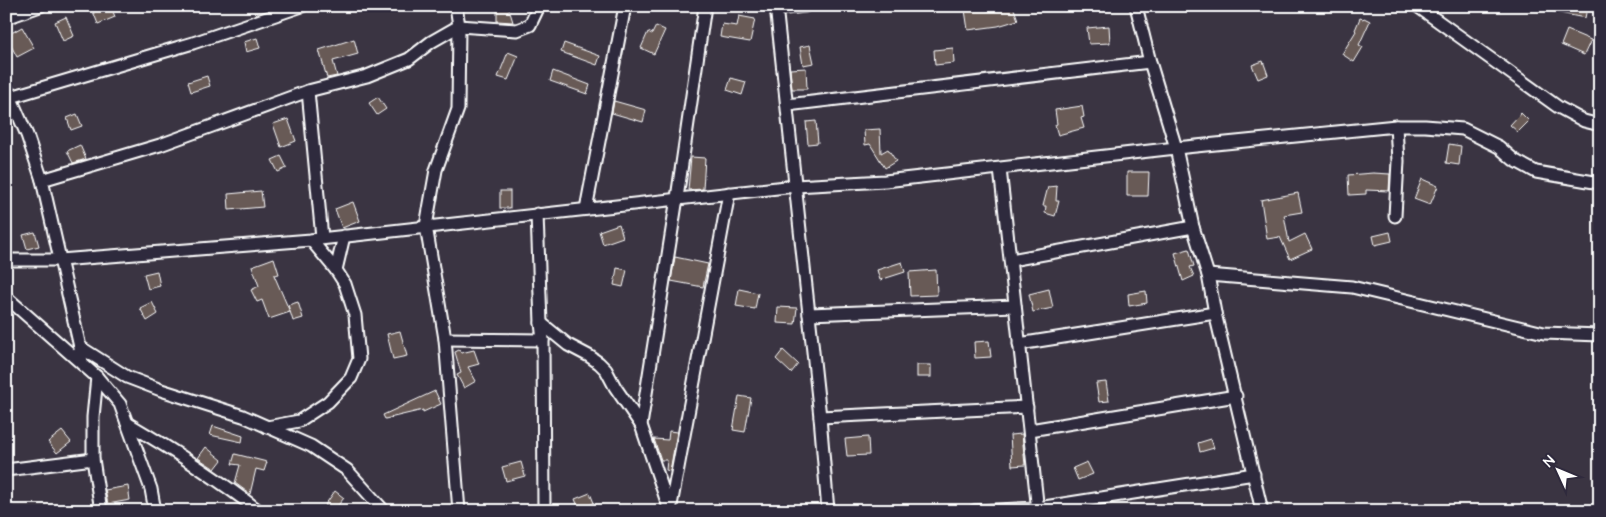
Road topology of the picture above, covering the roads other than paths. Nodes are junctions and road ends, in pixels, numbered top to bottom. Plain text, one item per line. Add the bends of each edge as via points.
1 (40, 6) edge
2 (302, 6) edge
3 (456, 6) edge
4 (539, 6) edge
5 (625, 6) edge
6 (705, 6) edge
7 (805, 6) edge
8 (1136, 6) edge
9 (1417, 6) edge
10 (776, 8) edge
11 (6, 18) edge
12 (459, 26) junction
13 (1150, 62) junction
14 (308, 91) junction
15 (9, 92) edge
16 (787, 105) junction
17 (1600, 125) edge
18 (1396, 126) junction
19 (1176, 148) junction
20 (1000, 169) junction
21 (42, 180) junction
22 (1600, 183) edge
23 (795, 186) junction
24 (729, 193) junction
25 (677, 198) junction
26 (586, 209) junction
27 (536, 214) junction
28 (1395, 216) dead end
29 (426, 226) junction
30 (1193, 227) junction
31 (344, 236) junction
32 (317, 239) junction
33 (6, 260) edge
34 (60, 260) junction
35 (1011, 260) junction
36 (336, 270) junction
37 (1208, 275) junction
38 (6, 297) edge
39 (1015, 306) junction
40 (809, 314) junction
41 (1215, 314) junction
42 (541, 323) junction
43 (1600, 335) edge
44 (445, 339) junction
45 (544, 340) junction
46 (1019, 344) junction
47 (80, 347) junction
48 (82, 364) junction
49 (97, 377) junction
50 (1236, 396) junction
51 (1027, 407) junction
52 (820, 417) junction
53 (127, 423) junction
54 (641, 425) junction
55 (267, 427) junction
56 (1030, 430) junction
57 (93, 459) junction
58 (6, 470) edge
59 (1254, 474) junction
60 (1038, 510) edge
61 (101, 511) edge
62 (155, 511) edge
63 (259, 511) edge
64 (384, 511) edge
65 (459, 511) edge
66 (544, 511) edge
67 (670, 511) edge
68 (828, 511) edge
69 (974, 511) edge
70 (1262, 511) edge

1 - 11 street
2 - 15 street via 193,43
3 - 12 street
4 - 12 street via 530,25 517,30
5 - 26 street
6 - 25 street
7 - 10 street
8 - 13 street
9 - 17 street via 1558,107 1584,121
10 - 16 street
12 - 14 street via 409,58 367,76
12 - 29 street via 458,110 436,170
13 - 16 street
13 - 19 street
14 - 21 street via 160,145
14 - 32 street
15 - 21 street
16 - 23 street
18 - 19 street
18 - 22 street via 1463,129 1499,147 1536,172
18 - 28 street
19 - 20 street
19 - 30 street
20 - 23 street
20 - 35 street
21 - 34 street
23 - 24 street
23 - 40 street
24 - 25 street
24 - 67 street
25 - 26 street
25 - 54 street
26 - 27 street
27 - 29 street
27 - 42 street
29 - 31 street
29 - 44 street
30 - 35 street
30 - 37 street
31 - 32 street
31 - 36 street
32 - 34 street
32 - 36 street
33 - 34 street
34 - 47 street
35 - 39 street
36 - 55 street via 345,284 355,314 359,359 351,378 328,402 299,421
37 - 41 street
37 - 43 street via 1352,287 1544,333
38 - 48 street
39 - 40 street
39 - 46 street
40 - 52 street
41 - 46 street
41 - 50 street
42 - 45 street
42 - 54 street via 606,370
44 - 45 street
44 - 65 street
45 - 66 street
46 - 51 street
47 - 48 street
47 - 55 street via 127,377
48 - 49 street
49 - 53 street via 120,404
49 - 57 street
50 - 56 street
50 - 59 street
51 - 52 street
51 - 56 street
52 - 68 street
53 - 62 street via 151,489
53 - 63 street via 224,484
54 - 67 street
55 - 64 street via 311,446 347,470
56 - 60 street
57 - 58 street
57 - 61 street
59 - 60 street
59 - 70 street
60 - 69 street

